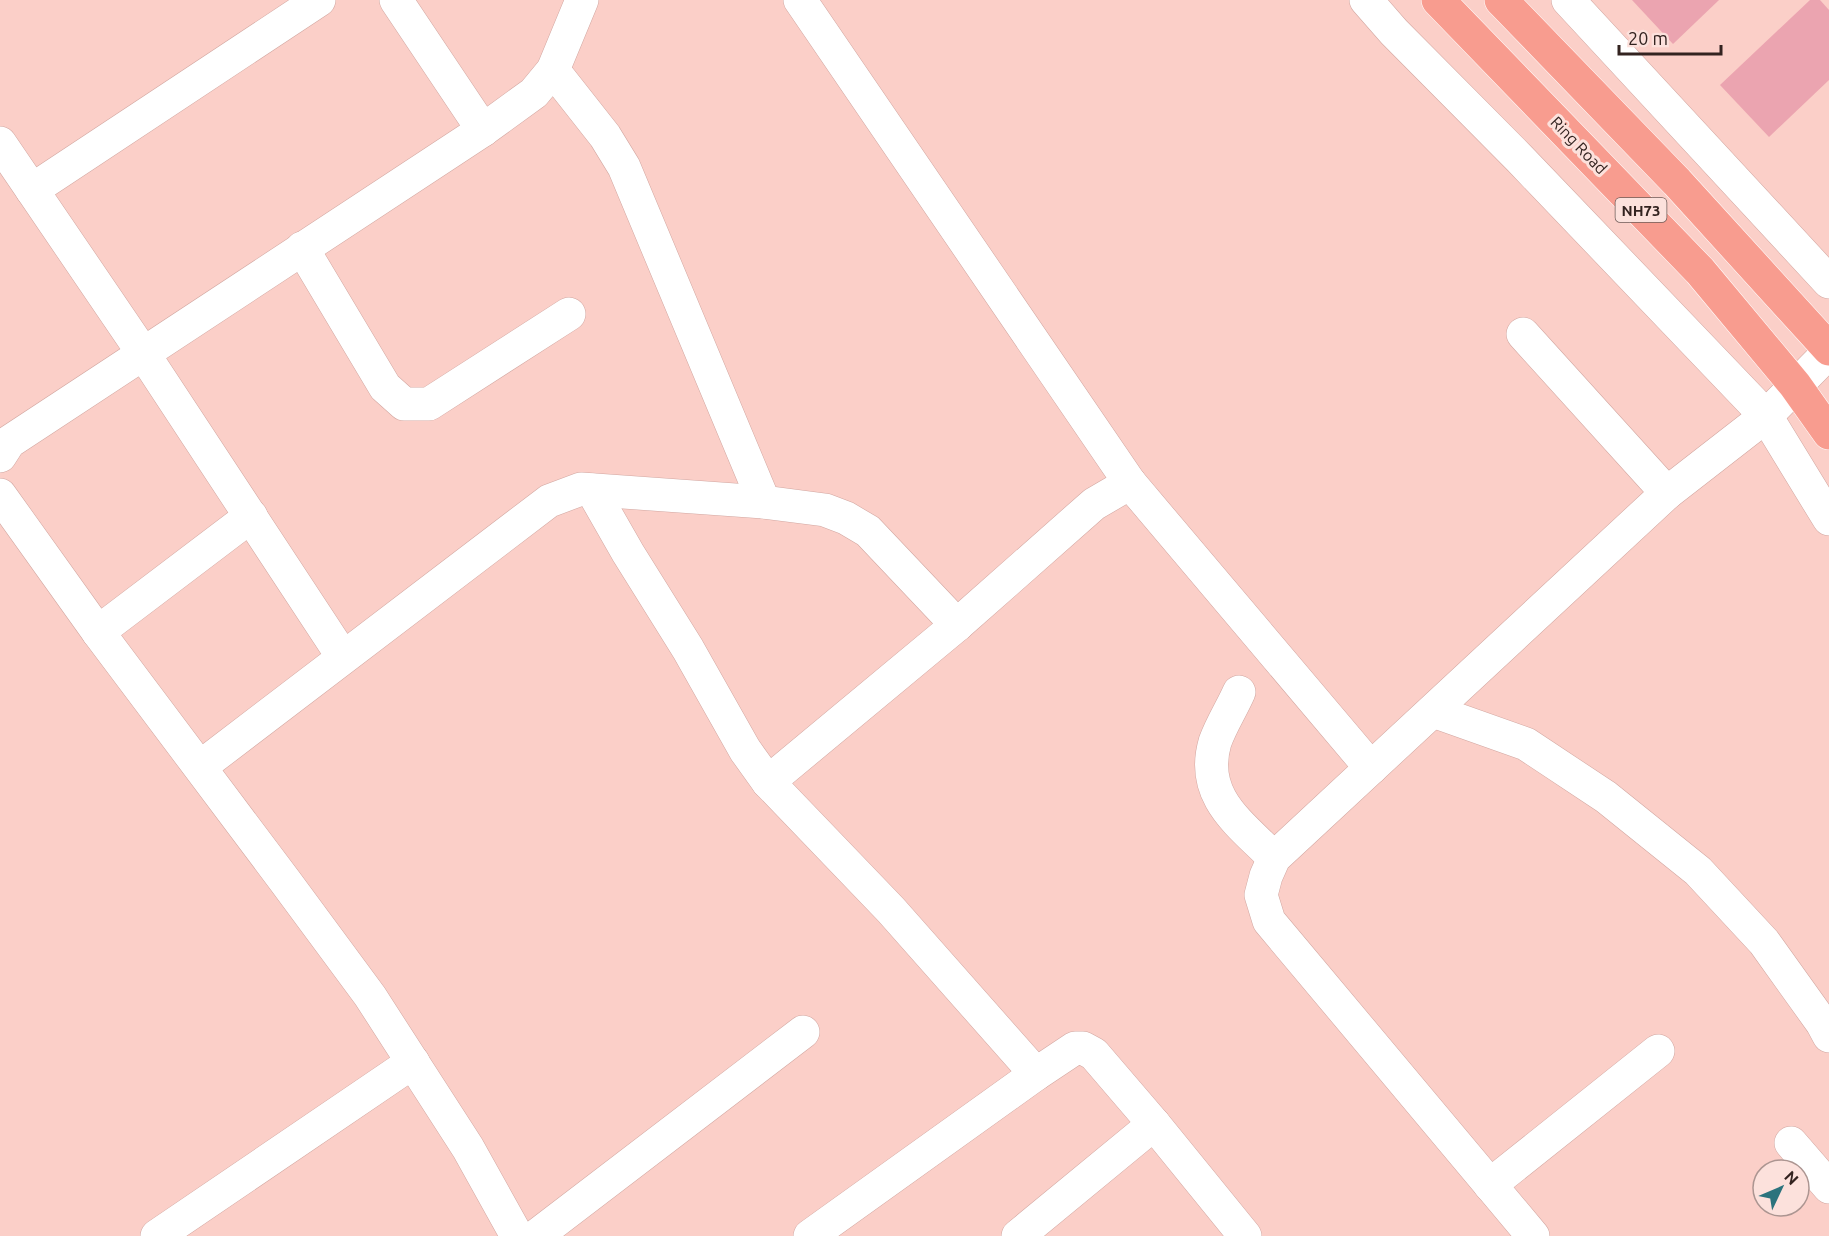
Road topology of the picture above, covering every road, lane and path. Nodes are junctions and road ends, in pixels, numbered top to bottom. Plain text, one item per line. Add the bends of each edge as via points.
1 (319, 0) edge
2 (396, 0) edge
3 (582, 0) edge
4 (800, 0) edge
5 (1366, 0) edge
6 (1438, 0) edge
7 (1502, 0) edge
8 (1568, 0) edge
9 (553, 70) junction
10 (483, 130) junction
11 (0, 143) edge
12 (32, 190) junction
13 (302, 248) junction
14 (1829, 282) edge
15 (569, 314) dead end
16 (1523, 334) dead end
17 (1829, 351) edge
18 (143, 352) junction
19 (1795, 385) junction
20 (1766, 416) junction
21 (1829, 433) edge
22 (0, 456) edge
23 (1130, 483) junction
24 (592, 490) junction
25 (1667, 493) junction
26 (0, 495) edge
27 (764, 502) junction
28 (251, 516) junction
29 (1829, 519) edge
30 (957, 625) junction
31 (98, 632) junction
32 (344, 657) junction
33 (1239, 692) dead end
34 (1433, 711) junction
35 (200, 768) junction
36 (1371, 768) junction
37 (768, 782) junction
38 (1274, 858) junction
39 (803, 1032) dead end
40 (1829, 1036) edge
41 (1658, 1051) dead end
42 (413, 1062) junction
43 (1036, 1074) junction
44 (1154, 1124) junction
45 (1791, 1143) dead end
46 (1490, 1185) junction
47 (1829, 1187) edge
48 (157, 1236) edge
49 (517, 1236) edge
50 (536, 1236) edge
51 (810, 1236) edge
52 (1018, 1236) edge
53 (1245, 1236) edge
54 (1533, 1236) edge

1 - 12 street
2 - 10 street
3 - 9 street
4 - 23 street
5 - 20 street
6 - 19 highway, Ring Road / NH73 via 1700,271
7 - 17 highway, NH73 via 1677,182
8 - 14 street
9 - 10 street via 534,93
9 - 27 street via 624,167
10 - 13 street
11 - 12 street
12 - 18 street
13 - 15 street via 385,387 404,404 429,404
13 - 18 street
16 - 25 street
17 - 19 street
18 - 22 street via 9,442
18 - 28 street
19 - 20 street
19 - 21 highway, Ring Road / NH73
20 - 25 street
20 - 29 street
23 - 30 street via 1094,504
23 - 36 street
24 - 27 street
24 - 32 street via 581,489 549,501
24 - 37 street via 745,750
25 - 34 street
26 - 31 street
27 - 30 street via 825,510 868,531
28 - 31 street
28 - 32 street
30 - 37 street
31 - 35 street
32 - 35 street
33 - 38 street via 1216,741 1211,764 1214,787 1222,804
34 - 36 street
34 - 40 street via 1526,744 1606,797 1698,871 1764,942
35 - 42 street via 370,996
36 - 38 street
37 - 43 street via 891,910
38 - 46 street via 1261,895 1269,921
39 - 50 street
41 - 46 street
42 - 48 street
42 - 49 street via 468,1148
43 - 44 street via 1075,1048 1083,1048 1094,1054
43 - 51 street
44 - 52 street
44 - 53 street
45 - 47 street
46 - 54 street

